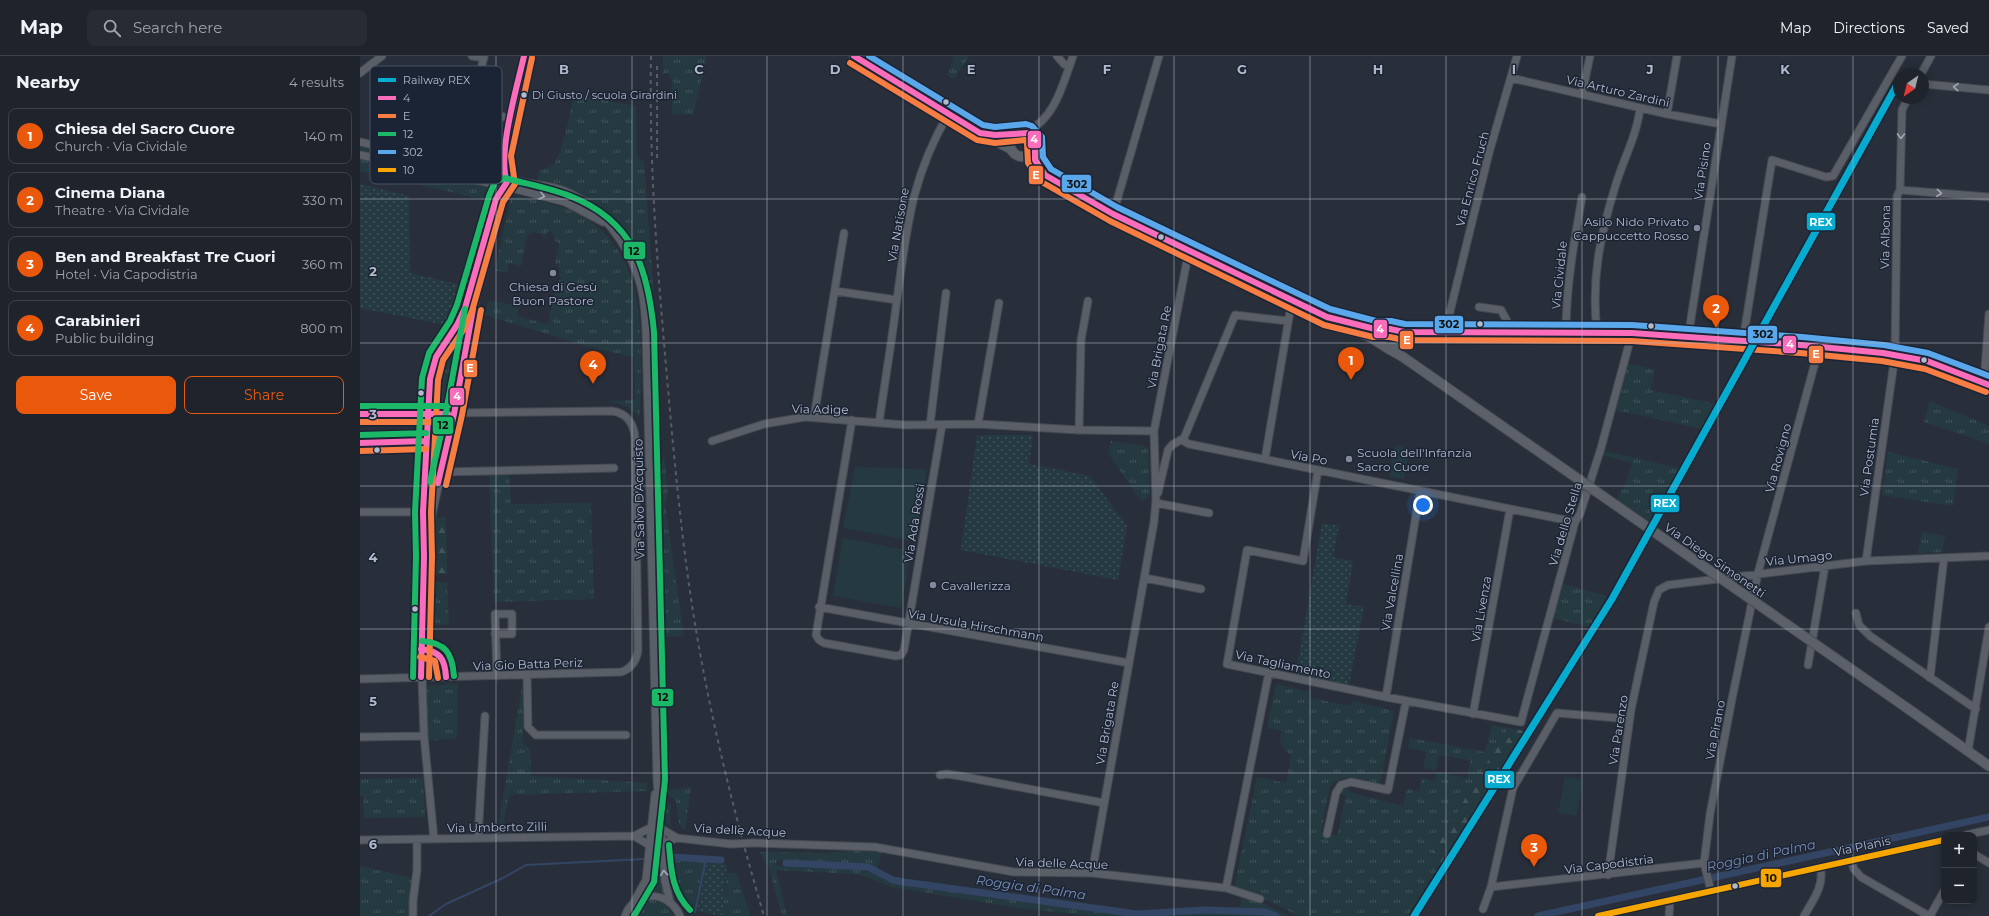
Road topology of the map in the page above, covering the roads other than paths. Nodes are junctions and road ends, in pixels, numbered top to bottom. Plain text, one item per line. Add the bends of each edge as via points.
1 (382, 56) edge
2 (472, 56) edge
3 (524, 56) edge
4 (854, 56) edge
5 (1058, 56) edge
6 (1073, 56) edge
7 (1159, 56) edge
8 (1517, 56) edge
9 (1590, 56) edge
10 (1677, 56) edge
11 (1732, 56) edge
12 (1902, 56) edge
13 (1931, 56) edge
14 (484, 57) edge
15 (1070, 66) junction
16 (1924, 68) edge
17 (360, 73) edge
18 (1511, 78) junction
19 (1929, 85) edge
20 (1989, 90) edge
21 (1582, 94) junction
22 (1905, 104) edge
23 (1640, 108) junction
24 (949, 113) junction
25 (1667, 114) junction
26 (502, 116) edge
27 (510, 119) junction
28 (1720, 124) junction
29 (1037, 126) junction
30 (1026, 132) junction
31 (980, 133) junction
32 (1015, 134) junction
33 (1035, 140) junction
34 (360, 142) edge
35 (370, 144) edge
36 (1011, 149) junction
37 (1034, 150) junction
38 (360, 154) edge
39 (503, 155) joint
40 (370, 156) edge
41 (1026, 156) junction
42 (1042, 172) junction
43 (502, 174) edge
44 (505, 175) junction
45 (491, 184) joint
46 (503, 187) junction
47 (1900, 190) junction
48 (1582, 197) dead end
49 (1989, 197) edge
50 (1113, 214) junction
51 (489, 218) junction
52 (610, 226) junction
53 (844, 232) dead end
54 (483, 248) junction
55 (1189, 250) junction
56 (835, 291) junction
57 (946, 293) dead end
58 (897, 300) junction
59 (1292, 300) junction
60 (1088, 301) dead end
61 (998, 303) dead end
62 (1479, 307) dead end
63 (1989, 314) edge
64 (1327, 318) junction
65 (1288, 321) junction
66 (1388, 330) junction
67 (1421, 332) junction
68 (1449, 332) junction
69 (1506, 332) junction
70 (1566, 332) junction
71 (1597, 332) junction
72 (1632, 333) junction
73 (1688, 338) junction
74 (1700, 339) junction
75 (1742, 340) junction
76 (1399, 341) junction
77 (1383, 345) junction
78 (1815, 348) junction
79 (1895, 355) junction
80 (1408, 360) junction
81 (1986, 384) edge
82 (428, 413) junction
83 (360, 414) edge
84 (454, 414) junction
85 (814, 417) junction
86 (852, 420) junction
87 (880, 423) junction
88 (978, 424) junction
89 (930, 425) junction
90 (942, 425) junction
91 (1078, 430) junction
92 (1154, 431) junction
93 (1184, 438) junction
94 (448, 440) junction
95 (426, 441) junction
96 (712, 441) dead end
97 (360, 443) edge
98 (1154, 448) junction
99 (1168, 450) junction
100 (1265, 459) junction
101 (614, 468) dead end
102 (1318, 470) junction
103 (440, 472) junction
104 (1155, 473) junction
105 (1163, 474) junction
106 (1420, 491) junction
107 (1156, 501) junction
108 (1510, 509) junction
109 (360, 512) edge
110 (423, 512) junction
111 (432, 512) junction
112 (1209, 513) dead end
113 (1575, 522) junction
114 (1989, 556) edge
115 (424, 557) junction
116 (1944, 558) junction
117 (1866, 562) junction
118 (1825, 566) junction
119 (1758, 573) junction
120 (1145, 578) junction
121 (1201, 589) dead end
122 (1660, 590) joint
123 (820, 608) junction
124 (1856, 613) dead end
125 (909, 624) junction
126 (1989, 627) edge
127 (495, 634) dead end
128 (421, 649) junction
129 (1129, 664) junction
130 (1808, 665) dead end
131 (1270, 672) junction
132 (527, 675) junction
133 (497, 676) junction
134 (421, 677) junction
135 (446, 677) junction
136 (1930, 678) junction
137 (360, 679) edge
138 (1386, 697) junction
139 (1406, 701) junction
140 (1976, 709) junction
141 (1473, 714) junction
142 (485, 716) dead end
143 (1630, 719) junction
144 (1521, 722) joint
145 (626, 734) dead end
146 (360, 736) edge
147 (424, 736) junction
148 (1968, 751) junction
149 (1989, 766) edge
150 (940, 775) dead end
151 (657, 780) junction
152 (1104, 803) junction
153 (650, 828) junction
154 (660, 828) junction
155 (1989, 830) edge
156 (1977, 833) edge
157 (1327, 834) dead end
158 (634, 836) junction
159 (478, 838) junction
160 (677, 838) junction
161 (417, 839) junction
162 (434, 839) junction
163 (360, 840) edge
164 (1941, 841) edge
165 (649, 844) junction
166 (661, 844) junction
167 (1977, 856) edge
168 (1851, 860) junction
169 (1704, 863) junction
170 (1989, 863) edge
171 (1820, 867) junction
172 (1092, 873) junction
173 (1608, 875) junction
174 (1491, 887) junction
175 (1226, 888) junction
176 (1711, 889) junction
177 (1941, 896) edge
178 (1260, 899) dead end
179 (1670, 900) junction
180 (634, 902) junction
181 (670, 902) junction
182 (1482, 909) dead end
183 (679, 913) edge
184 (413, 916) edge
185 (625, 916) edge
186 (685, 916) edge
187 (1598, 916) edge
188 (1669, 916) edge
189 (1804, 916) edge
190 (1929, 916) edge

1 - 17 street
2 - 14 street
3 - 27 street
4 - 24 main road
5 - 15 street via 1064,64
6 - 15 street
7 - 50 street
8 - 18 street, Via Enrico Fruch
9 - 21 street
10 - 25 street
11 - 28 street, Via Pisino
12 - 75 street via 1833,176 1826,177 1772,160
13 - 16 street
15 - 29 street via 1057,101
18 - 21 street, Via Arturo Zardini
18 - 68 street, Via Enrico Fruch via 1489,153 1451,309
20 -> 19 street
21 - 23 street, Via Arturo Zardini
22 -> 47 street, Via Albona via 1902,110
23 - 25 street, Via Arturo Zardini
23 - 71 street via 1599,246 1594,285
24 - 31 main road
24 - 58 street, Via Natisone via 929,149 914,192 906,229
25 - 28 street, Via Arturo Zardini
26 - 27 street
27 - 39 street
28 - 73 street, Via Pisino
29 - 30 street
29 - 33 street
30 - 32 main road
30 - 33 main road
31 - 32 main road
31 - 36 main road
32 - 36 main road via 1010,142
33 - 37 main road
34 - 35 street, Via Salvo D'Acquisto
36 - 41 main road via 1015,154
37 - 41 main road
37 - 42 main road
38 - 40 street, Via Salvo D'Acquisto
39 - 44 street
41 - 42 main road
42 - 50 main road
43 - 44 street, Via Salvo D'Acquisto
44 - 46 street
44 - 52 street, Via Salvo D'Acquisto via 512,180 550,186 573,195
45 - 46 street, Via Salvo D'Acquisto
45 - 51 street
46 - 51 street
46 -> 52 street, Via Salvo D'Acquisto via 572,205
47 -> 49 street
47 - 79 street, Via Albona via 1897,196
48 - 70 street, Via Cividale via 1567,301
50 - 55 main road
51 - 54 street
52 - 151 street, Via Salvo D'Acquisto via 637,272 644,298
53 - 56 street
54 - 82 street via 461,317 434,363 430,379
54 - 84 street
55 - 59 main road
55 - 92 street, Via Brigata Re
56 - 58 street
56 - 85 street
57 - 89 street
58 - 87 street, Via Natisone
59 - 64 main road
59 - 65 street
60 - 91 street via 1080,340
61 - 88 street
62 - 69 street via 1501,310 1507,321
63 - 81 street
64 - 66 main road
64 - 77 main road
65 - 93 street via 1235,315
65 - 100 street
66 - 67 main road
66 - 76 main road via 1399,335
66 - 77 main road via 1380,336
67 - 68 main road
67 - 76 main road via 1406,335
68 - 69 main road
69 - 70 main road
70 - 71 main road
71 - 72 main road
72 - 73 main road
72 - 113 street, Via dello Stella via 1602,448
73 - 74 main road
74 - 75 main road
74 - 78 main road via 1707,342 1762,347 1801,350
75 - 78 main road
76 - 77 main road via 1394,347
76 - 80 main road, Via Diego Simonetti via 1399,349
77 - 80 main road, Via Diego Simonetti
78 - 79 main road
78 - 119 street, Via Rovigno
79 - 81 main road via 1927,361
79 - 117 street, Via Postumia
80 - 148 main road, Via Diego Simonetti, bridge
82 - 83 street
82 - 84 street
82 - 95 street
84 - 94 street
84 - 132 street, Via Gio Batta Periz via 612,411 627,417 632,426 635,438 638,650 636,659 633,665 621,672
85 - 86 street, Via Adige
85 - 96 street, Via Adige via 782,419
86 - 87 street, Via Adige
86 - 123 street
87 - 89 street, Via Adige
88 - 90 street, Via Adige
88 - 91 street, Via Adige
89 - 90 street, Via Adige
90 - 125 street, Via Ada Rossi
91 - 92 street, Via Adige
92 - 98 street, Via Brigata Re
93 - 99 street
93 - 100 street, Via Po via 1185,442 1190,444
94 - 95 street
94 - 103 street
95 - 97 street
95 - 110 street
98 - 99 street
98 - 104 street, Via Brigata Re
99 - 105 street, Via Brigata Re
100 - 102 street, Via Po
101 - 103 street
102 - 106 street, Via Po
102 - 131 street, Via Tagliamento via 1303,561 1247,550 1227,664
103 - 111 street
104 - 105 street
104 - 107 street, Via Brigata Re
105 - 107 street, Via Brigata Re
106 - 108 street, Via Po
106 - 138 street, Via Valcellina
107 - 112 street
107 - 120 street, Via Brigata Re
108 - 113 street, Via Po
108 - 141 street, Via Livenza
109 - 110 street
110 - 111 street
110 - 115 street
111 - 115 street
113 - 144 street, Via dello Stella
114 - 116 street, Via Umago
115 - 128 street
116 - 117 street, Via Umago
116 - 136 street
117 - 118 street, Via Umago
118 - 119 street, Via Umago
118 - 130 street
119 - 122 street, Via Umago via 1668,585
119 - 169 street, Via Pirano via 1713,799
120 - 121 street
120 - 129 street, Via Brigata Re
122 - 143 street, Via Parenzo via 1652,609
123 - 125 street, Via Ursula Hirschmann
123 - 125 street, Via Ada Rossi via 816,631 817,638 822,642 894,656 899,656 903,652
124 - 136 street via 1859,625 1870,636
125 - 129 street, Via Ursula Hirschmann
126 - 140 street
127 - 133 street
128 - 134 street
128 - 135 street via 434,650 442,657 445,661
129 - 152 street, Via Brigata Re
131 - 138 street, Via Tagliamento
131 - 175 street
132 - 133 street, Via Gio Batta Periz
132 - 145 street via 528,727 536,735
133 - 135 street, Via Gio Batta Periz
134 - 135 street, Via Gio Batta Periz
134 - 137 street, Via Gio Batta Periz
134 - 147 street
136 - 140 street
138 - 139 street, Via Tagliamento
139 - 141 street, Via Tagliamento
139 - 157 street via 1388,790 1351,782 1341,785 1336,792
140 - 148 street
141 - 144 street, Via Tagliamento
142 - 159 street
143 - 173 street, Via Parenzo
143 - 174 street via 1557,713 1513,788
146 - 147 street
147 - 162 street
148 - 149 main road, Via Diego Simonetti
150 - 152 street via 960,776
151 - 153 street, Via Salvo D'Acquisto
151 - 154 street, Via Salvo D'Acquisto
152 - 172 street, Via Brigata Re
153 - 154 street
153 - 158 street, Via Umberto Zilli
153 - 165 street, Via Salvo D'Acquisto
154 - 160 street, Via delle Acque
154 - 166 street, Via Salvo D'Acquisto
155 - 156 street
158 - 159 street, Via Umberto Zilli
158 - 165 street, Via Umberto Zilli
159 - 162 street, Via Umberto Zilli
160 - 166 street, Via delle Acque
160 - 172 street, Via delle Acque, bridge via 731,844 875,847 1014,872
161 - 162 street, Via Umberto Zilli
161 - 163 street, Via Umberto Zilli
161 - 184 street
164 - 168 street, Via Planis
165 - 166 street
165 - 180 street, Via Salvo D'Acquisto via 646,880
181 -> 166 street, Via Salvo D'Acquisto
167 - 170 street
168 - 171 street, Via Planis
168 - 190 street via 1861,877
169 - 173 street, Via Capodistria
169 - 176 street, Via Pirano
171 - 176 street, Via Planis
171 - 189 street via 1820,887
172 - 175 street, Via delle Acque
173 - 174 street, Via Capodistria
174 - 182 street
175 - 178 street, Via delle Acque
176 - 179 street, Via Planis
177 - 190 street
179 - 187 street, Via Planis
179 - 188 street
180 - 181 street via 649,896 660,897
180 - 185 street, Via Salvo D'Acquisto
181 - 183 street
183 - 186 street

